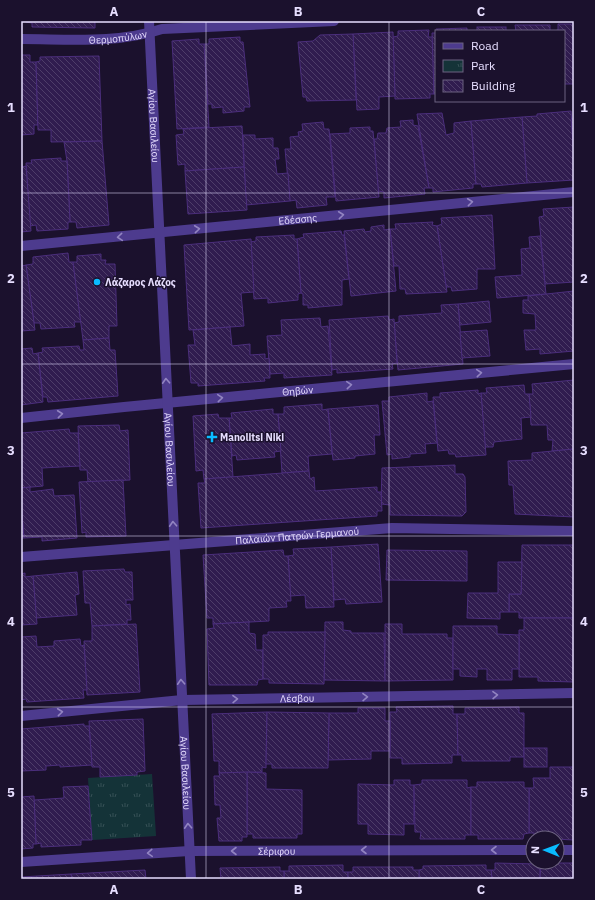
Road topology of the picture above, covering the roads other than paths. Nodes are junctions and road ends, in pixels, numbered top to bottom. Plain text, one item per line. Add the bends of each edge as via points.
1 (148, 21) edge
2 (334, 21) edge
3 (149, 33) junction
4 (21, 40) edge
5 (574, 192) edge
6 (159, 233) junction
7 (21, 246) edge
8 (574, 364) edge
9 (167, 403) junction
10 (21, 418) edge
11 (574, 530) edge
12 (174, 545) junction
13 (21, 557) edge
14 (574, 693) edge
15 (182, 700) junction
16 (21, 716) edge
17 (525, 850) edge
18 (189, 851) junction
19 (21, 862) edge
20 (190, 879) edge

1 - 3 street, Αγίου Βασιλείου
2 - 3 street, Θερμοπύλων via 162,29
3 - 4 street, Θερμοπύλων via 109,39
3 - 6 street, Αγίου Βασιλείου
6 -> 5 street, Εδέσσης
6 -> 7 street, Εδέσσης
9 -> 6 street, Αγίου Βασιλείου
9 -> 8 street, Θηβών
10 -> 9 street, Θηβών
12 -> 9 street, Αγίου Βασιλείου
11 - 12 street, Παλαιών Πατρών Γερμανού via 392,528
12 - 13 street, Παλαιών Πατρών Γερμανού
15 -> 12 street, Αγίου Βασιλείου
15 -> 14 street, Λέσβου
16 -> 15 street, Λέσβου
18 -> 15 street, Αγίου Βασιλείου
17 -> 18 street, Σέριφου
18 -> 19 street, Σέριφου
18 - 20 street, Αγίου Βασιλείου

